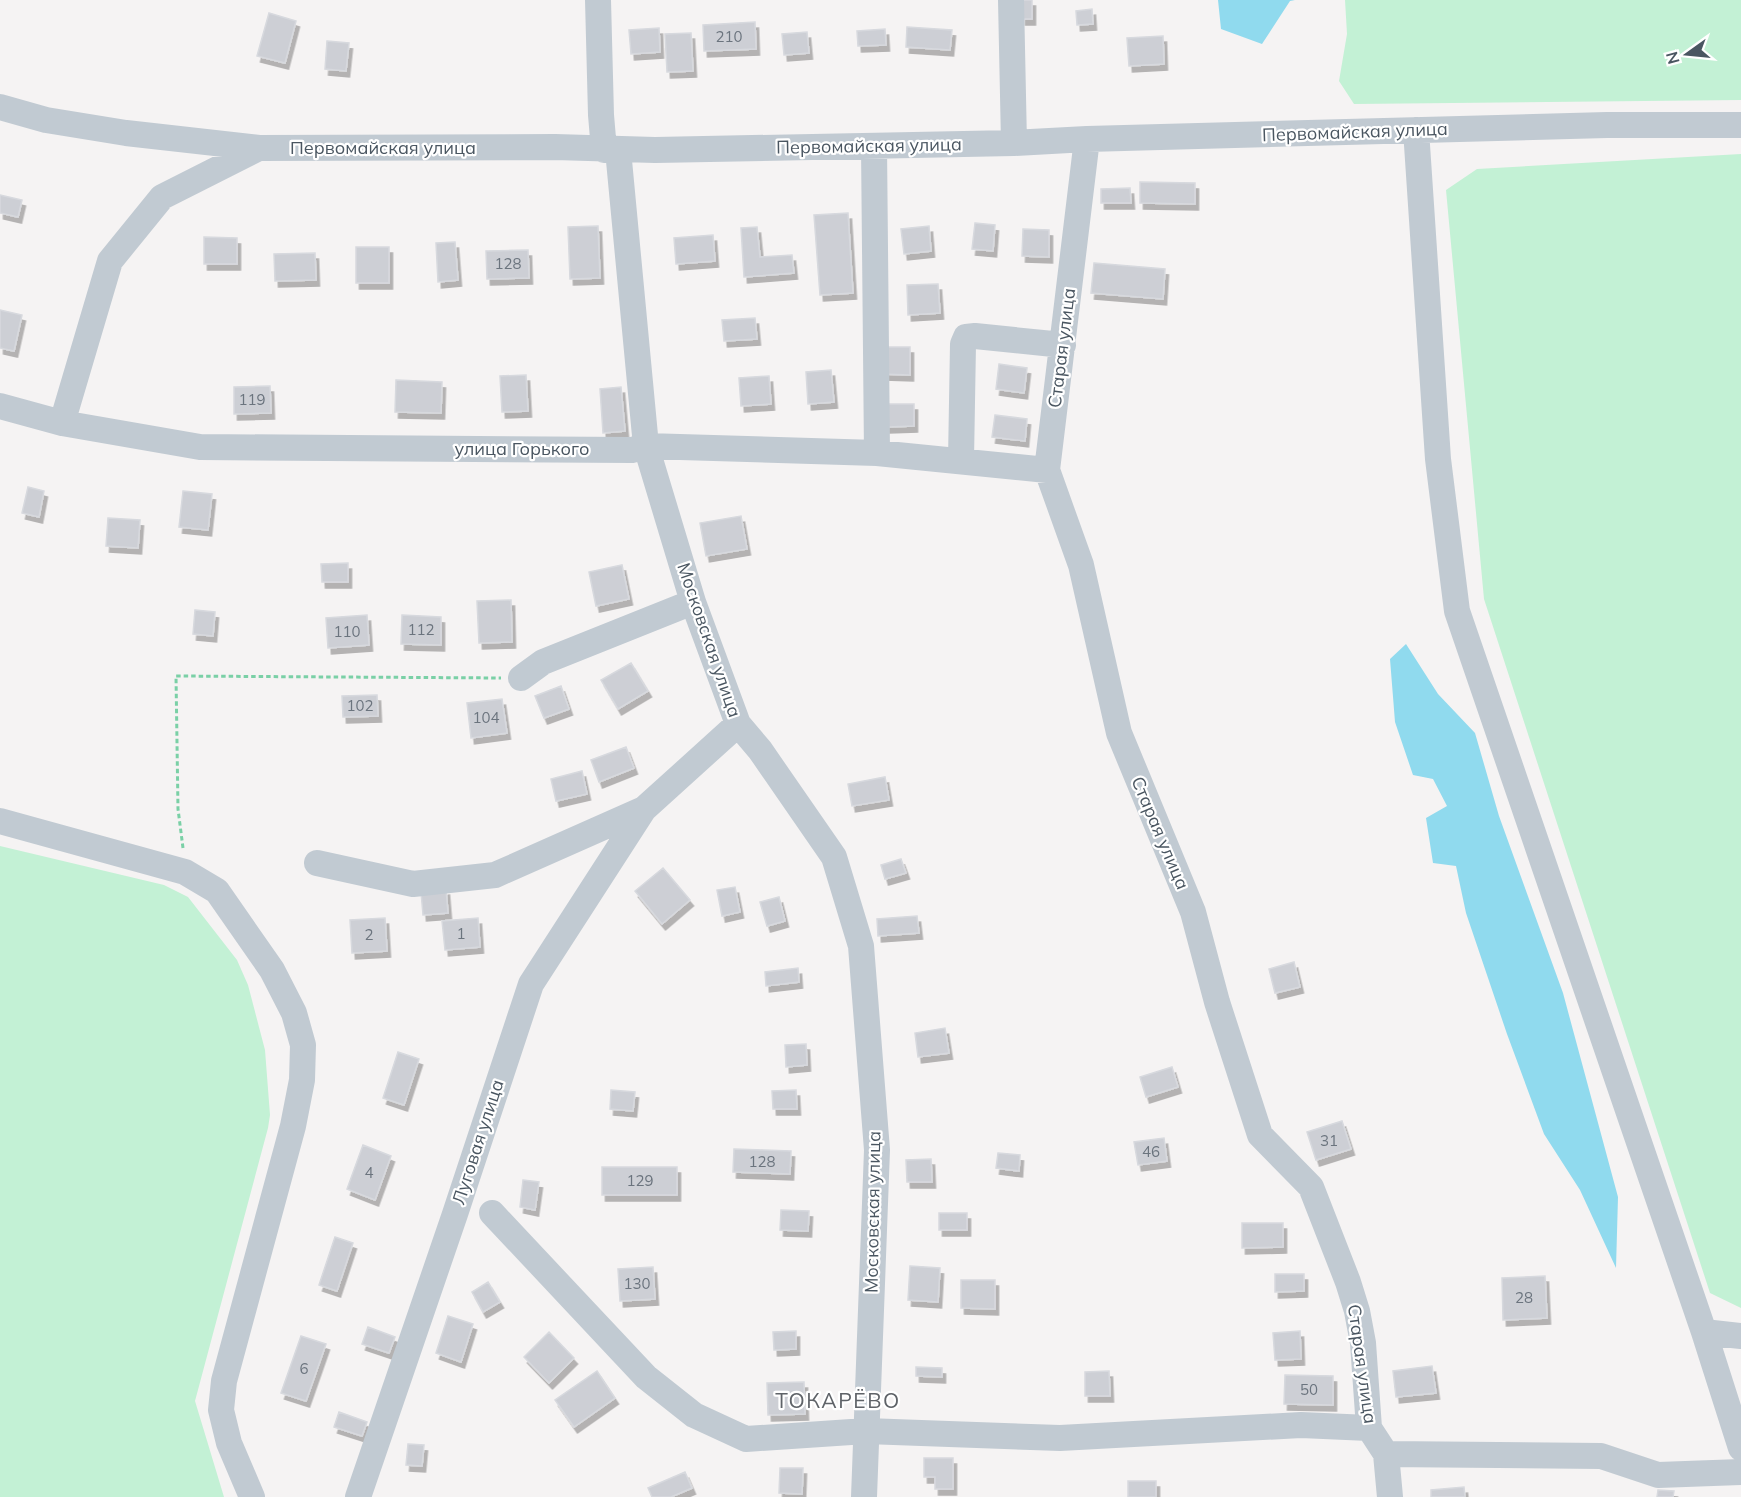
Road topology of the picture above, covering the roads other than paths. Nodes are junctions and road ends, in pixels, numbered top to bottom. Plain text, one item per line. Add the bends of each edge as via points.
1 (598, 0) edge
2 (1011, 0) edge
3 (0, 107) edge
4 (1741, 125) edge
5 (1416, 130) junction
6 (1087, 139) junction
7 (1014, 143) junction
8 (874, 146) junction
9 (259, 148) junction
10 (611, 150) junction
11 (1063, 345) junction
12 (0, 406) edge
13 (62, 423) junction
14 (646, 446) junction
15 (877, 453) junction
16 (961, 460) junction
17 (1047, 470) junction
18 (693, 602) junction
19 (521, 678) road end
20 (738, 724) junction
21 (644, 809) junction
22 (0, 821) edge
23 (317, 863) dead end
24 (492, 1213) dead end
25 (1704, 1332) junction
26 (1741, 1336) edge
27 (1369, 1428) junction
28 (866, 1431) junction
29 (1741, 1448) edge
30 (1386, 1454) junction
31 (1741, 1472) edge
32 (252, 1497) edge
33 (358, 1497) edge
34 (864, 1497) edge
35 (1390, 1497) edge

1 - 10 street, Московская улица via 601,115
2 - 7 street
3 - 9 street, Первомайская улица via 46,120 126,133
4 - 5 street, Первомайская улица
5 - 6 street, Первомайская улица
5 - 25 street via 1438,459 1457,611
6 - 7 street, Первомайская улица
6 - 11 street, Старая улица
7 - 8 street, Первомайская улица
8 - 10 street, Первомайская улица
8 - 15 street
9 - 10 street, Первомайская улица
9 - 13 street via 162,197 111,261
10 - 14 street, Московская улица
11 - 16 street via 966,337
11 - 17 street, Старая улица
12 - 13 street, улица Горького
13 - 14 street, улица Горького via 200,447 632,450
14 - 15 street, улица Горького
14 - 18 street, Московская улица
15 - 16 street, улица Горького
16 - 17 street, улица Горького
17 - 27 street, Старая улица via 1081,565 1119,733 1193,912 1260,1135 1311,1186 1348,1282 1363,1343
18 - 19 street via 543,662
18 - 20 street, Московская улица
20 - 21 street
20 - 28 street, Московская улица via 834,857 861,946 877,1150
21 - 23 street via 495,874 413,884
21 - 33 street, Луговая улица via 531,984
22 - 32 street via 185,872 216,891 272,970 294,1013 303,1045 302,1080 224,1381 221,1410 229,1443
24 - 28 street via 646,1377 694,1415 746,1439
25 - 26 street
25 - 29 street
27 - 28 street via 1301,1425 1060,1438
27 - 30 street, Старая улица
28 - 34 street, Московская улица
30 - 31 street via 1601,1456 1658,1475
30 - 35 street, Старая улица

